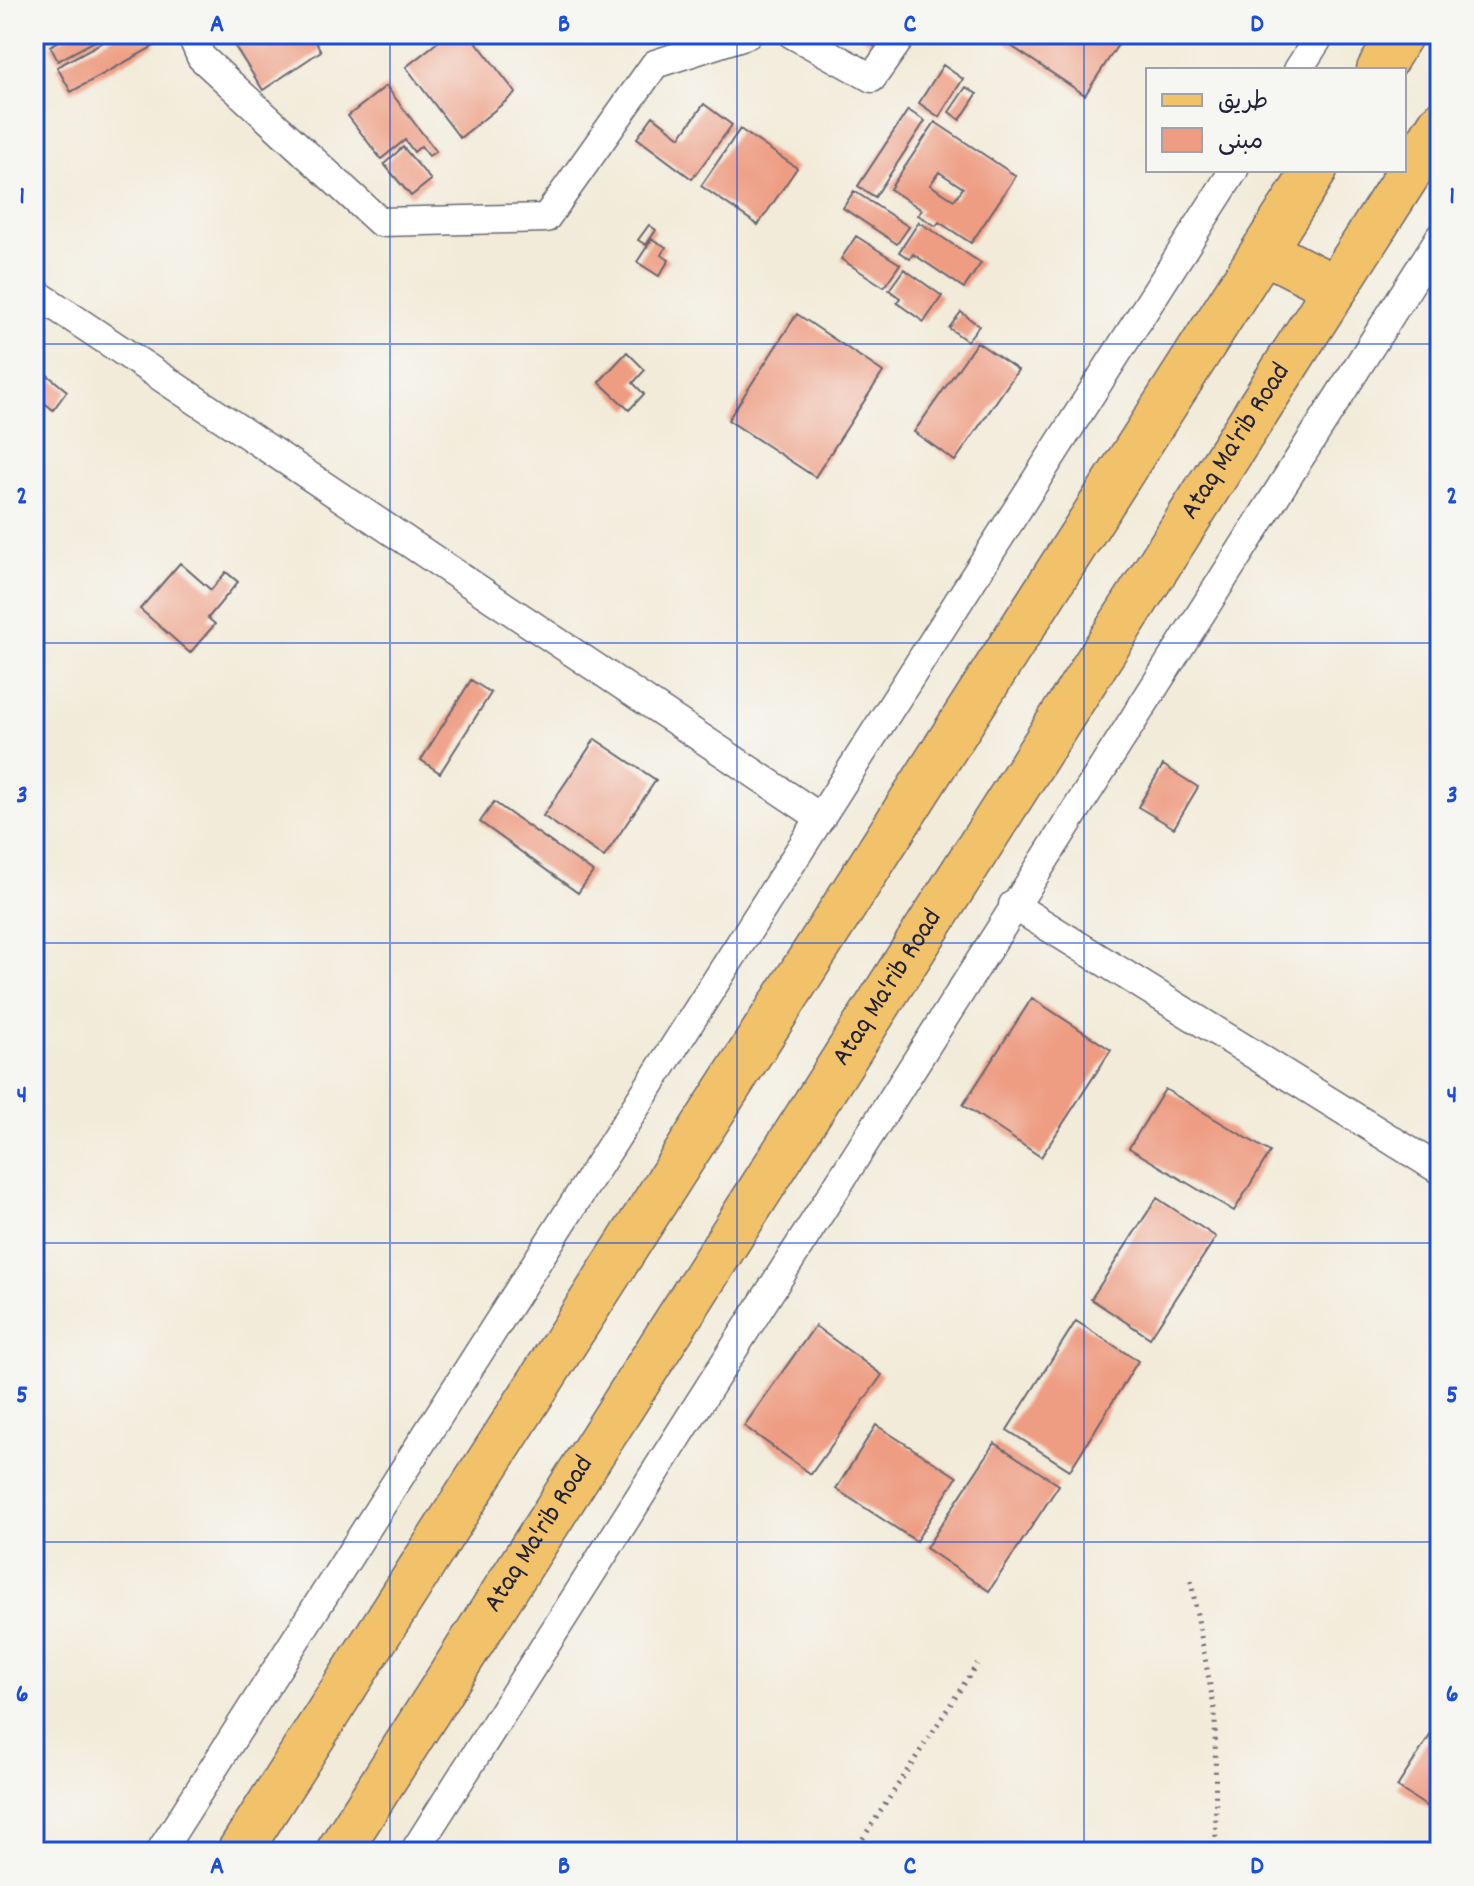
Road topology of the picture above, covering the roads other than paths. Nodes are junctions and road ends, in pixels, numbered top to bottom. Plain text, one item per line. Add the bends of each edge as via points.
1 (191, 34) edge
2 (748, 34) edge
3 (792, 34) edge
4 (903, 34) edge
5 (1321, 34) edge
6 (1401, 34) edge
7 (1299, 68) edge
8 (1380, 68) edge
9 (1440, 124) edge
10 (1233, 172) edge
11 (1314, 172) edge
12 (1440, 237) edge
13 (1264, 251) junction
14 (1336, 288) junction
15 (34, 292) edge
16 (821, 818) junction
17 (1013, 905) junction
18 (1440, 1170) edge
19 (160, 1852) edge
20 (239, 1852) edge
21 (338, 1852) edge
22 (414, 1852) edge

1 - 2 street via 201,57 380,222 546,218 655,64
3 - 4 street via 872,78
5 - 7 street
6 - 8 main road
9 - 14 main road, Ataq Ma'rib Road
10 - 16 street
11 - 13 main road
12 - 17 street
13 - 14 main road
13 - 20 main road
14 - 21 main road, Ataq Ma'rib Road
15 - 16 street
16 - 19 street
17 - 18 street
17 - 22 street

